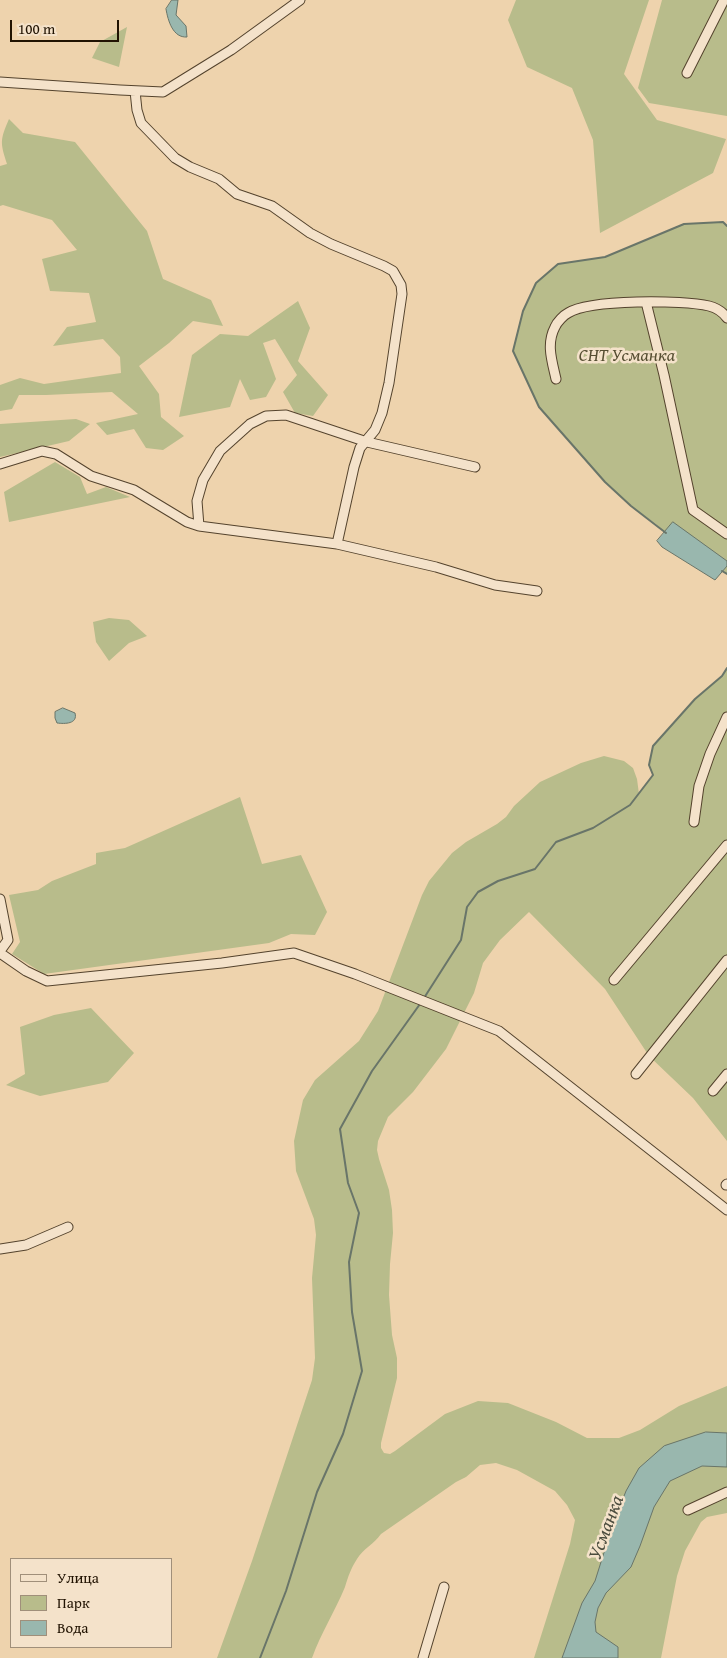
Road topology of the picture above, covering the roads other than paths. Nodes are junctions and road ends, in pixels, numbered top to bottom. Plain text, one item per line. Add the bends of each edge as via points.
1 (300, 0) edge
2 (724, 0) edge
3 (687, 73) dead end
4 (0, 82) edge
5 (135, 91) junction
6 (646, 302) junction
7 (727, 318) edge
8 (556, 379) dead end
9 (367, 442) junction
10 (0, 464) edge
11 (475, 467) dead end
12 (199, 526) junction
13 (727, 534) edge
14 (337, 544) junction
15 (537, 591) dead end
16 (727, 717) edge
17 (694, 822) dead end
18 (727, 845) edge
19 (0, 899) edge
20 (0, 952) edge
21 (727, 960) edge
22 (614, 980) dead end
23 (636, 1074) dead end
24 (727, 1074) edge
25 (714, 1091) dead end
26 (727, 1210) edge
27 (68, 1227) dead end
28 (0, 1250) edge
29 (727, 1492) edge
30 (688, 1510) dead end
31 (444, 1587) dead end
32 (423, 1658) edge

1 - 5 street via 232,50 163,92
2 - 3 street
4 - 5 street
5 - 9 street via 141,123 175,158 219,180 237,194 272,206 331,244 393,271 401,284 402,294 389,383 382,413
6 - 7 street via 709,306 722,311
6 - 8 street via 581,308 567,313 555,326 549,350
6 - 13 street via 693,510
9 - 11 street
9 - 12 street via 286,416 266,416 250,424 220,451 203,480 197,501
9 - 14 street via 360,448 354,467
10 - 12 street via 42,451 56,454 91,476 134,490 186,522
12 - 14 street
14 - 15 street via 436,567 495,585
16 - 17 street via 699,786
18 - 22 street
19 - 20 street via 8,940
20 - 26 street via 26,972 47,981 222,963 294,952 499,1031
21 - 23 street
24 - 25 street
27 - 28 street via 26,1245
29 - 30 street
31 - 32 street

